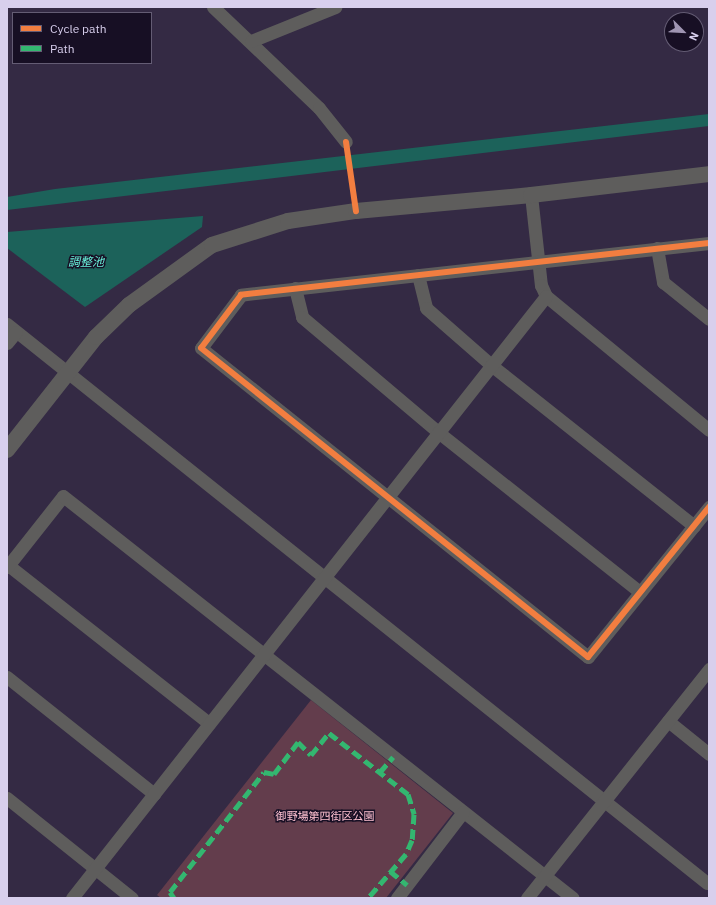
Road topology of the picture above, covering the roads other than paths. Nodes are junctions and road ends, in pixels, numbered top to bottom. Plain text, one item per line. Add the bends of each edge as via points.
1 (214, 7) edge
2 (334, 7) edge
3 (251, 41) junction
4 (346, 142) dead end
5 (709, 174) edge
6 (531, 195) junction
7 (709, 243) edge
8 (657, 248) junction
9 (539, 262) junction
10 (418, 275) junction
11 (295, 288) junction
12 (546, 296) junction
13 (709, 319) edge
14 (12, 328) edge
15 (7, 343) edge
16 (491, 365) junction
17 (68, 373) junction
18 (709, 430) edge
19 (438, 432) junction
20 (7, 450) edge
21 (386, 498) junction
22 (709, 507) edge
23 (694, 526) junction
24 (8, 566) edge
25 (325, 576) junction
26 (640, 592) junction
27 (264, 654) junction
28 (709, 669) edge
29 (7, 677) edge
30 (668, 721) junction
31 (209, 723) junction
32 (709, 754) edge
33 (154, 794) junction
34 (7, 798) edge
35 (605, 800) junction
36 (463, 812) junction
37 (96, 868) junction
38 (546, 875) junction
39 (707, 883) dead end
40 (72, 898) edge
41 (132, 898) edge
42 (397, 898) edge
43 (527, 898) edge
44 (573, 898) edge

1 - 3 street
2 - 3 street
3 - 4 street via 319,108
5 - 6 street
6 - 9 street
6 - 17 street via 356,211 288,221 212,245 129,305 96,337
7 - 8 street
8 - 9 street
8 - 13 street via 663,282
9 - 10 street
9 - 12 street via 541,285
10 - 11 street
10 - 16 street via 426,308
11 - 19 street via 302,317
11 - 21 street via 241,296 201,348
12 - 16 street
12 - 18 street
14 - 15 street
14 - 17 street
16 - 19 street
16 - 23 street
17 - 20 street
17 - 25 street
19 - 21 street
19 - 26 street
21 - 25 street
21 - 26 street via 588,657
22 - 23 street
23 - 26 street
24 - 27 street via 63,496
24 - 31 street
25 - 27 street
25 - 35 street
27 - 31 street
27 - 36 street
28 - 30 street
29 - 33 street
30 - 32 street
30 - 35 street
31 - 33 street
33 - 37 street
34 - 37 street
35 - 38 street
35 - 39 street
36 - 38 street
36 - 42 street
37 - 40 street
37 - 41 street
38 - 43 street
38 - 44 street

